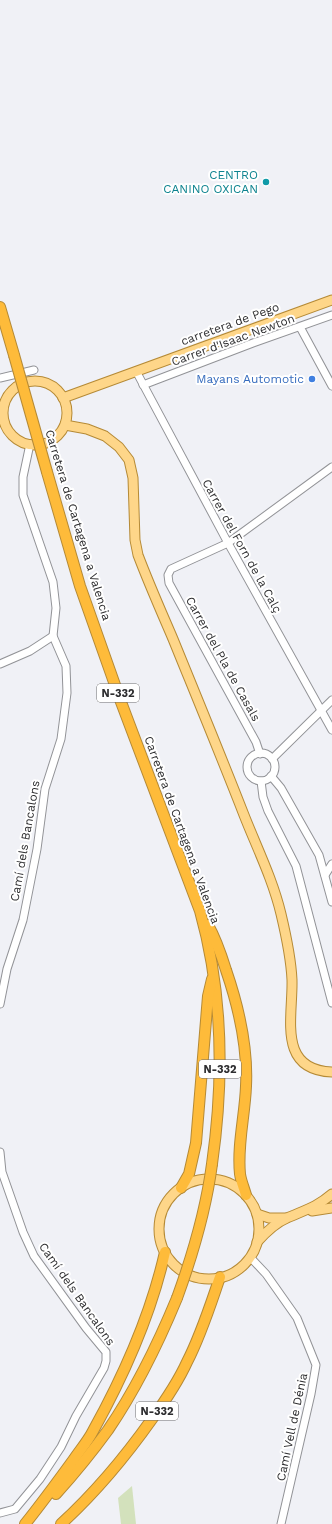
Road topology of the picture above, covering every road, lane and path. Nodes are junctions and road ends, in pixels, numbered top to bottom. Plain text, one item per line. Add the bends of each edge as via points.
1 (332, 300) edge
2 (0, 307) edge
3 (332, 315) edge
4 (300, 327) junction
5 (34, 370) dead end
6 (136, 371) junction
7 (0, 378) edge
8 (143, 385) junction
9 (332, 386) edge
10 (63, 398) junction
11 (2, 419) edge
12 (65, 424) junction
13 (30, 444) junction
14 (332, 466) edge
15 (228, 543) junction
16 (54, 636) junction
17 (0, 664) edge
18 (332, 700) edge
19 (321, 711) junction
20 (332, 730) edge
21 (260, 754) junction
22 (272, 759) junction
23 (272, 776) junction
24 (261, 781) junction
25 (332, 864) edge
26 (325, 875) junction
27 (332, 902) edge
28 (200, 911) junction
29 (214, 973) junction
30 (0, 1004) edge
31 (332, 1004) edge
32 (330, 1071) edge
33 (0, 1152) edge
34 (181, 1188) junction
35 (332, 1194) edge
36 (246, 1195) junction
37 (332, 1208) edge
38 (257, 1214) junction
39 (298, 1214) junction
40 (287, 1218) junction
41 (257, 1242) junction
42 (165, 1252) junction
43 (250, 1258) junction
44 (220, 1278) junction
45 (0, 1513) edge
46 (25, 1524) edge
47 (30, 1524) edge
48 (61, 1524) edge
49 (281, 1524) edge

1 - 6 main road, carretera de Pego
2 - 28 highway, Carretera de Cartagena a Valencia / N-332, bridge via 80,586
3 - 4 street, Carrer d'Isaac Newton
4 - 8 street, Carrer d'Isaac Newton
4 - 9 street
5 - 7 street
6 - 8 street, Carrer del Forn de la Calç
6 - 10 main road, carretera de Pego
8 - 15 street, Carrer del Forn de la Calç
10 - 11 main road via 58,390 42,381 24,382 16,387 5,401
10 - 12 main road via 67,416
11 - 13 main road via 14,437
12 - 13 main road via 54,438 47,442
12 - 32 main road via 105,436 119,447 129,460 138,556 236,792 280,912 292,978 292,1043 299,1058 308,1067 317,1071
13 - 16 street via 23,477 23,495 53,582 56,608
14 - 15 street
15 - 19 street, Carrer del Forn de la Calç
15 - 21 street, Carrer del Pla de Casals via 171,569 168,575 169,583 256,742
16 - 17 street via 30,651
16 - 30 street, Camí dels Bancalons via 67,672 61,739 46,781 37,849 23,920 7,969
18 - 19 street
19 - 20 street, Carrer del Forn de la Calç
19 - 22 street
21 - 22 street
21 - 24 street via 251,758 247,766 250,776
22 - 23 street
23 - 24 street
23 - 26 street via 319,855
24 - 31 street via 270,818 296,866
25 - 26 street
26 - 27 street
28 - 29 highway, Carretera de Cartagena a Valencia / N-332
28 - 36 highway via 216,939 235,996 243,1031 246,1087 239,1163 240,1177
29 - 34 highway via 208,996 196,1143 189,1174
29 - 47 highway, Carretera de Cartagena a Valencia / N-332, bridge via 220,1084 217,1132 200,1227 190,1262 177,1298 130,1396 107,1431
33 - 45 street, Camí dels Bancalons via 2,1172 34,1256 107,1356 104,1368 61,1447 40,1479 15,1508
34 - 36 main road via 194,1181 222,1180
34 - 42 main road via 169,1200 162,1215 160,1234
35 - 39 main road via 315,1207
36 - 38 main road
37 - 39 main road
38 - 40 main road via 269,1218
38 - 41 main road
39 - 40 main road
40 - 41 main road via 272,1227
41 - 43 main road
42 - 44 main road via 177,1267 193,1276
42 - 46 highway via 154,1299 125,1368 92,1432
43 - 44 main road via 237,1270
43 - 49 street, Camí Vell de Dénia via 266,1274 297,1318 316,1365
44 - 48 highway, N-332 via 187,1363 166,1400 126,1455 79,1508

